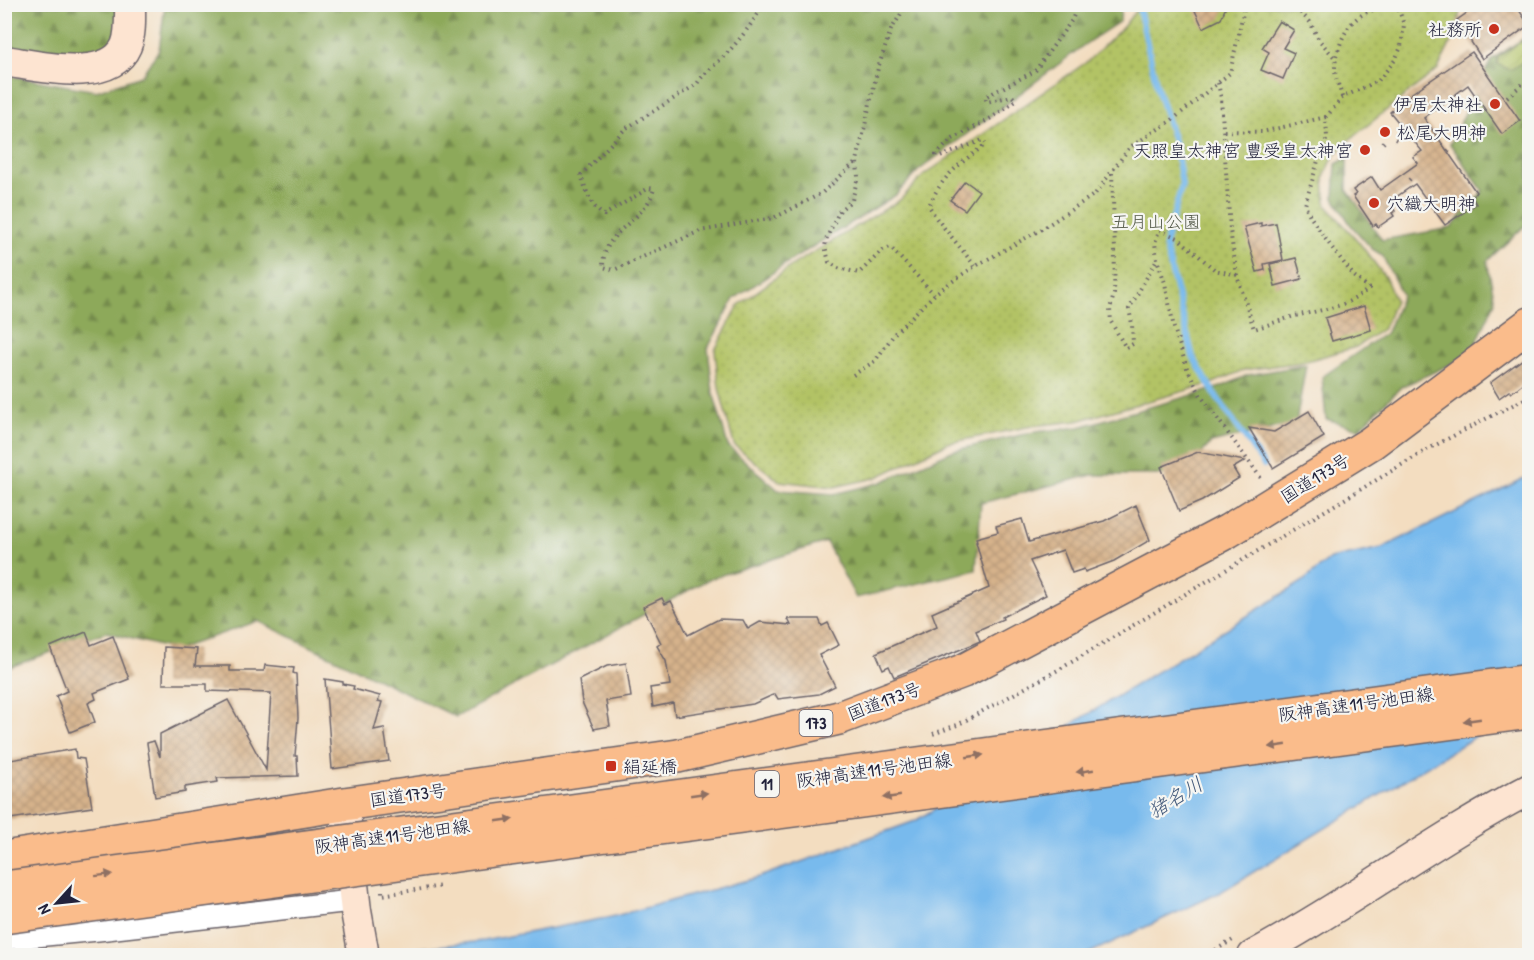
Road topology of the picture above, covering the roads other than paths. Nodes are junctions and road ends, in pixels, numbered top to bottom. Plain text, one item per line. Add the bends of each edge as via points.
1 (130, 4) edge
2 (4, 61) edge
3 (1530, 324) edge
4 (1530, 681) edge
5 (1530, 712) edge
6 (1530, 789) edge
7 (344, 804) junction
8 (4, 858) edge
9 (4, 888) edge
10 (349, 907) junction
11 (4, 917) edge
12 (4, 939) edge
13 (364, 956) edge
14 (1253, 956) edge

1 - 2 street via 126,45 112,61 75,71
3 - 7 highway, 国道173号 / 173 via 1371,443 1228,531 963,671 839,718 678,756
9 -> 4 highway, 阪神高速11号池田線 / 11, bridge
5 -> 11 highway, 阪神高速11号池田線 / 11, bridge
6 - 14 street
7 - 8 highway, 国道173号 / 173
7 - 10 street
10 - 12 street
10 - 13 street

